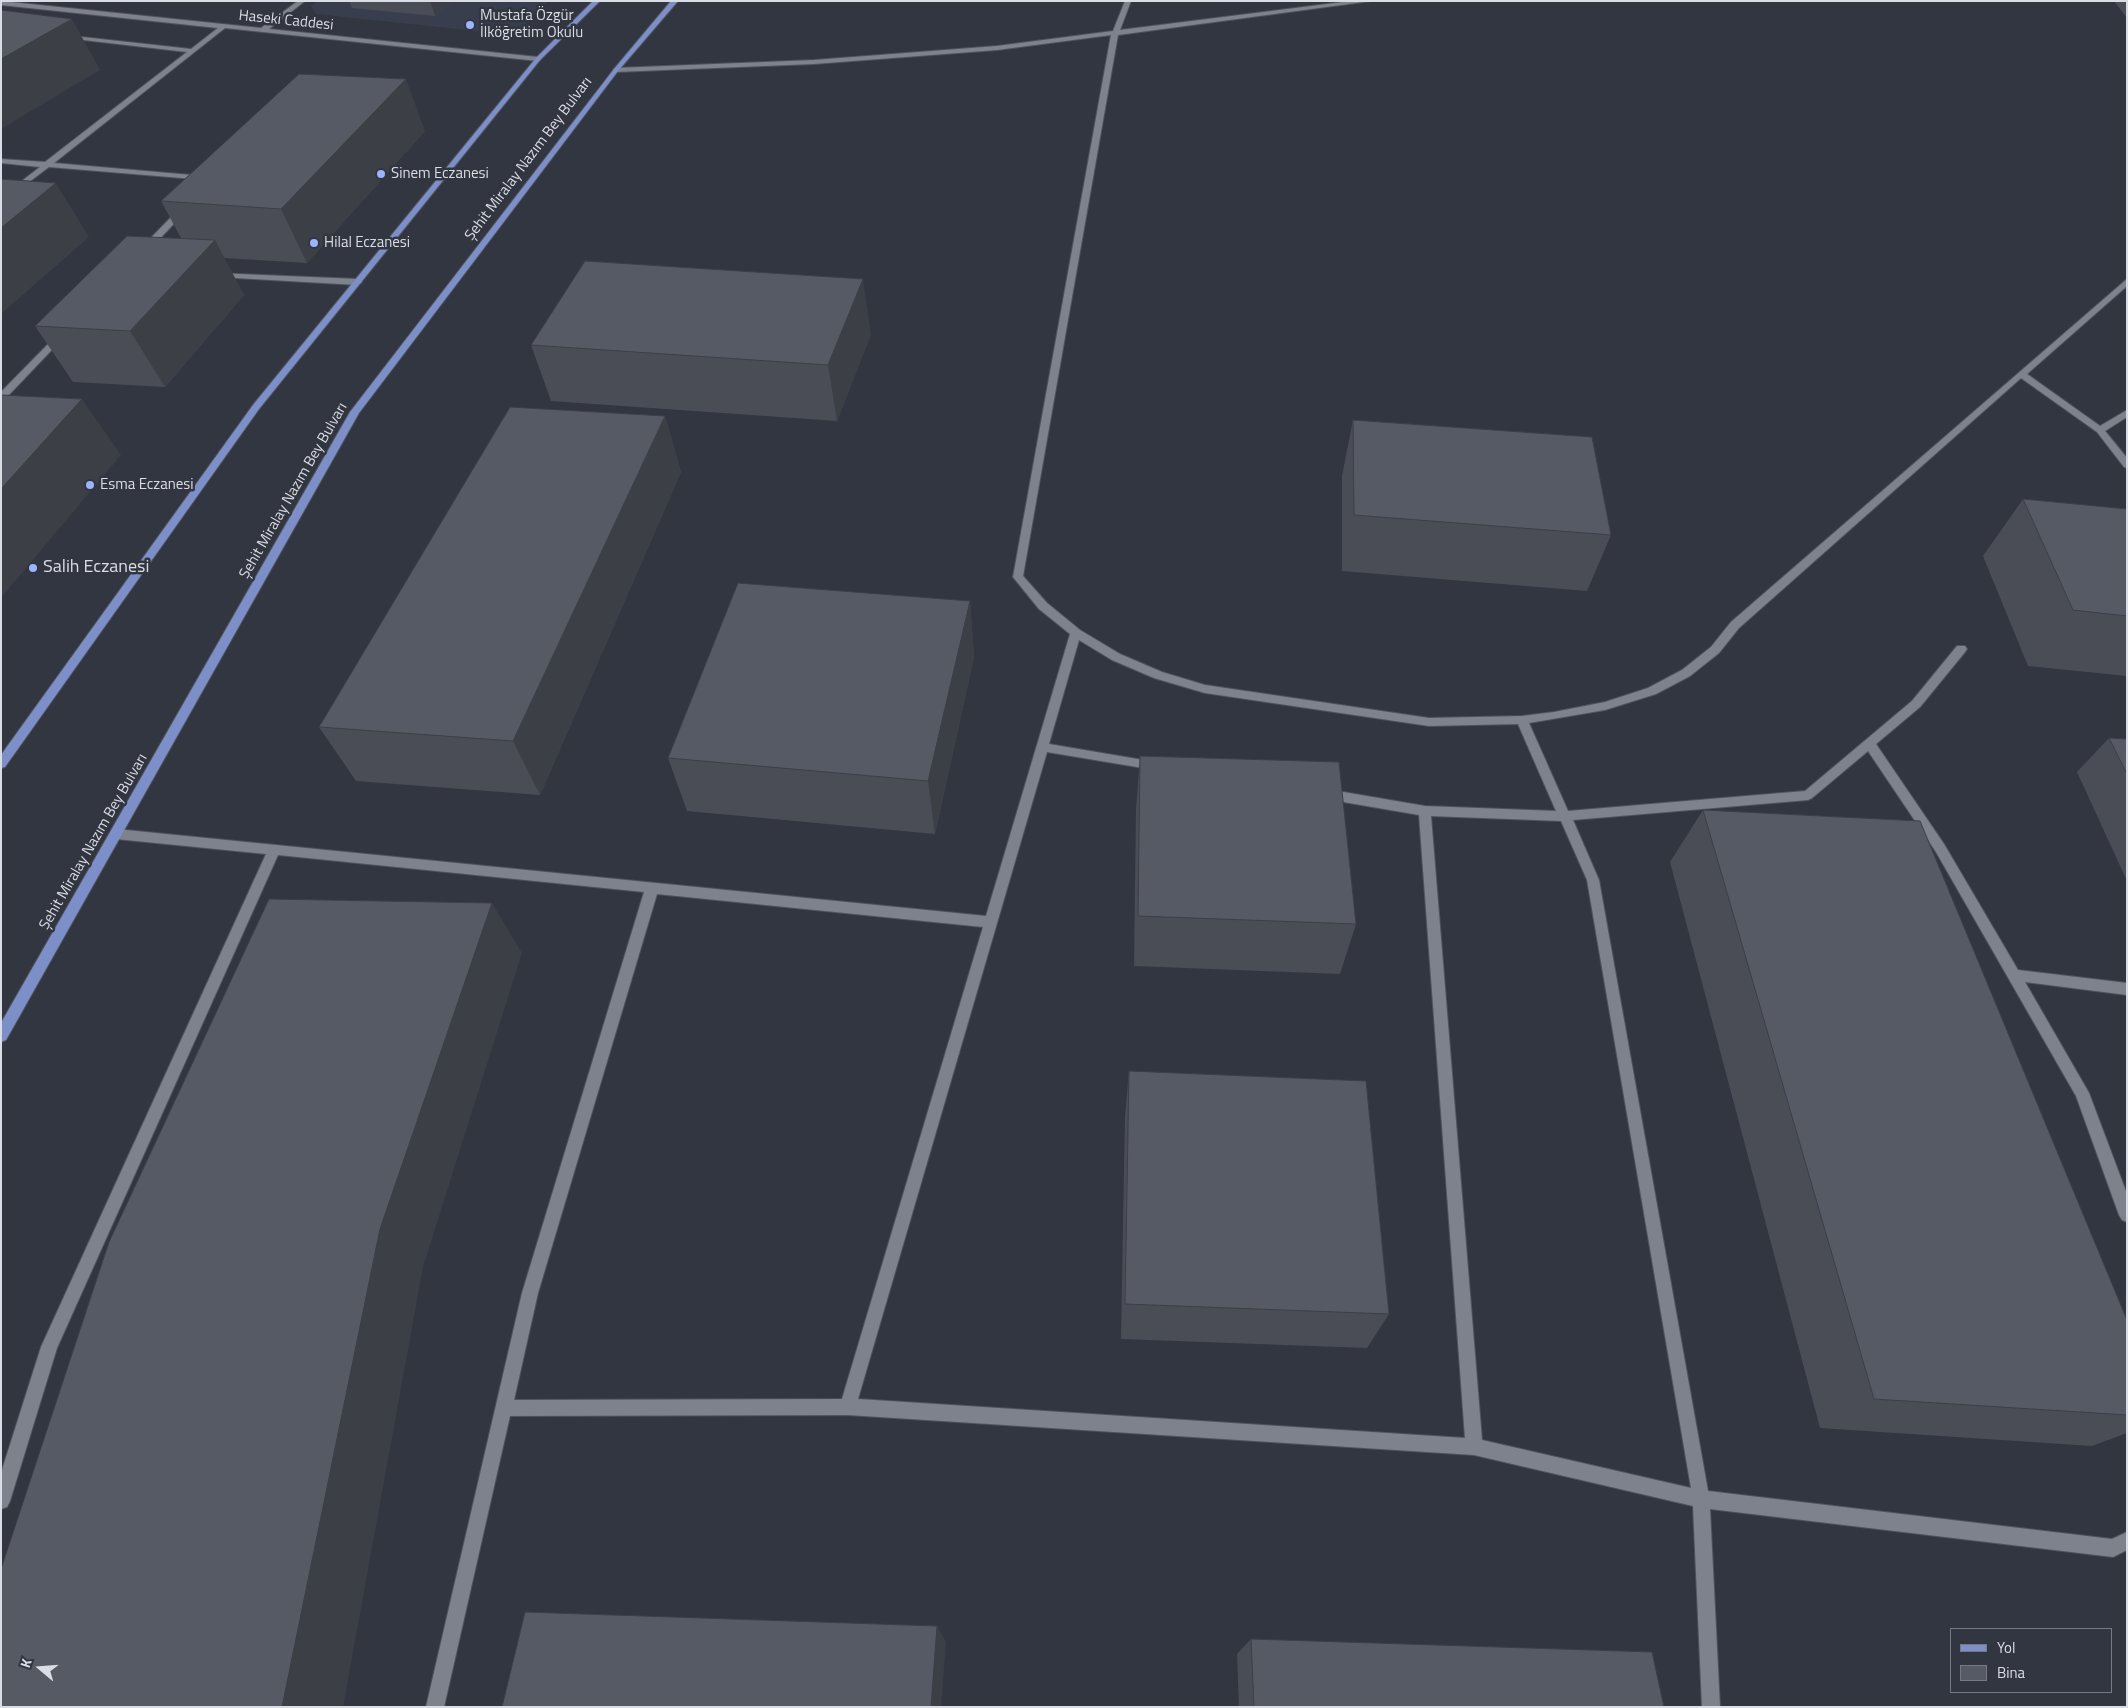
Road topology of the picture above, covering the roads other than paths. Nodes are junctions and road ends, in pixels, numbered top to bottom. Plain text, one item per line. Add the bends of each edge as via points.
1 (46, 1) edge
2 (302, 1) edge
3 (597, 1) edge
4 (675, 1) edge
5 (1128, 1) edge
6 (1368, 1) edge
7 (1, 3) edge
8 (37, 7) junction
9 (23, 14) edge
10 (223, 27) junction
11 (263, 30) junction
12 (1115, 34) junction
13 (59, 36) dead end
14 (193, 50) junction
15 (538, 59) junction
16 (616, 70) junction
17 (1, 161) edge
18 (45, 166) junction
19 (206, 186) edge
20 (193, 200) edge
21 (1, 201) edge
22 (139, 256) edge
23 (212, 274) edge
24 (2127, 281) edge
25 (358, 282) junction
26 (70, 327) edge
27 (2021, 374) junction
28 (1, 398) edge
29 (2127, 413) edge
30 (2100, 430) junction
31 (2127, 466) edge
32 (1076, 633) junction
33 (1961, 649) dead end
34 (1522, 720) junction
35 (1869, 743) junction
36 (1042, 747) junction
37 (1, 764) edge
38 (1170, 768) edge
39 (1317, 793) edge
40 (1425, 810) junction
41 (1564, 816) junction
42 (116, 834) junction
43 (274, 850) junction
44 (652, 888) junction
45 (990, 922) junction
46 (2014, 976) junction
47 (2127, 989) edge
48 (1, 1036) edge
49 (2127, 1214) edge
50 (848, 1407) junction
51 (503, 1408) junction
52 (1474, 1447) junction
53 (1702, 1499) junction
54 (1, 1501) edge
55 (2127, 1541) edge
56 (435, 1707) edge
57 (1711, 1707) edge

1 - 8 street
2 - 11 street
3 - 15 main road
4 - 16 main road, Şehit Miralay Nazım Bey Bulvarı
5 - 12 street
6 - 12 street
7 - 8 street, Haseki Caddesi
8 - 9 street
8 - 10 street, Haseki Caddesi
10 - 11 street, Haseki Caddesi
10 - 14 street
11 - 15 street, Haseki Caddesi
12 - 16 street via 996,48 814,62
12 - 32 street via 1018,577 1043,606
13 - 14 street
14 - 18 street
15 - 25 main road
16 - 42 main road, Şehit Miralay Nazım Bey Bulvarı via 355,412
17 - 18 street
18 - 19 street via 213,178
18 - 21 street
20 - 22 street
23 - 25 street
24 - 27 street
25 - 37 main road via 256,408
26 - 28 street
27 - 30 street
27 - 34 street via 1742,618 1715,650 1686,673 1629,699
29 - 30 street
30 - 31 street
32 - 34 street via 1116,657 1158,675 1205,689 1429,722
32 - 36 street
33 - 35 street via 1916,704
34 - 41 street
35 - 41 street via 1808,795
35 - 46 street via 1940,848
36 - 38 street
36 - 45 street
39 - 40 street
40 - 41 street
40 - 52 street
41 - 53 street via 1593,880
42 - 43 street
42 - 48 main road, Şehit Miralay Nazım Bey Bulvarı
43 - 44 street
43 - 54 street via 49,1347
44 - 45 street
44 - 51 street via 530,1293
45 - 50 street
46 - 47 street
46 - 49 street via 2082,1093
50 - 51 street
50 - 52 street
51 - 56 street
52 - 53 street
53 - 55 street via 2113,1548
53 - 57 street

